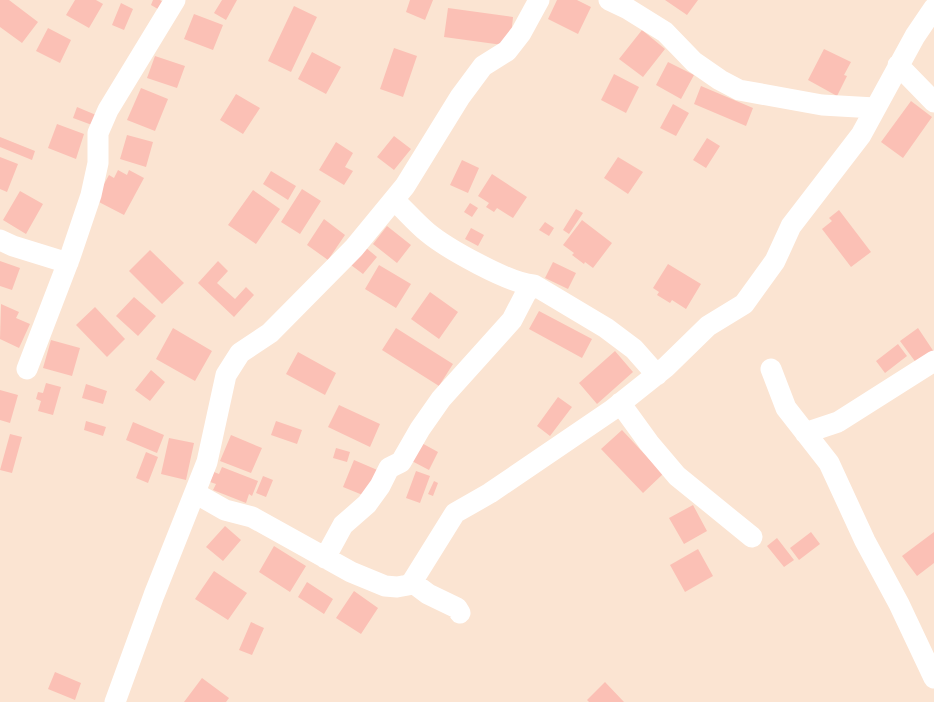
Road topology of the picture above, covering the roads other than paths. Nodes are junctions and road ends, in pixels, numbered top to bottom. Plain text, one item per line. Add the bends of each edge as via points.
1 (175, 0) edge
2 (539, 0) edge
3 (609, 0) edge
4 (934, 8) edge
5 (898, 65) junction
6 (934, 102) edge
7 (875, 108) junction
8 (394, 200) junction
9 (0, 240) edge
10 (68, 263) junction
11 (534, 285) junction
12 (934, 361) edge
13 (27, 369) dead end
14 (771, 369) dead end
15 (657, 375) junction
16 (620, 404) junction
17 (805, 433) junction
18 (195, 493) junction
19 (752, 537) dead end
20 (325, 558) junction
21 (412, 582) junction
22 (460, 614) dead end
23 (934, 678) edge
24 (115, 702) edge

1 - 10 street via 98,133 92,195
2 - 8 street via 507,51 483,66 460,97
3 - 7 street via 665,32 694,62 739,90 822,105
4 - 5 street
5 - 6 street
5 - 7 street
7 - 15 street via 861,135 791,226 775,261 744,304 708,326
8 - 11 street via 428,233 494,273
8 - 18 street via 302,302 270,333 240,353 226,375 207,462
9 - 10 street
10 - 13 street
11 - 15 street via 606,328 634,349
11 - 20 street via 512,320 441,399 401,462 389,468 367,504 343,525
12 - 17 street via 838,422
14 - 17 street via 786,408
15 - 16 street
16 - 19 street via 677,476
16 - 21 street via 490,494 455,513
17 - 23 street via 829,464
18 - 20 street via 225,510 252,517
18 - 24 street
20 - 21 street via 385,586
21 - 22 street via 457,608

